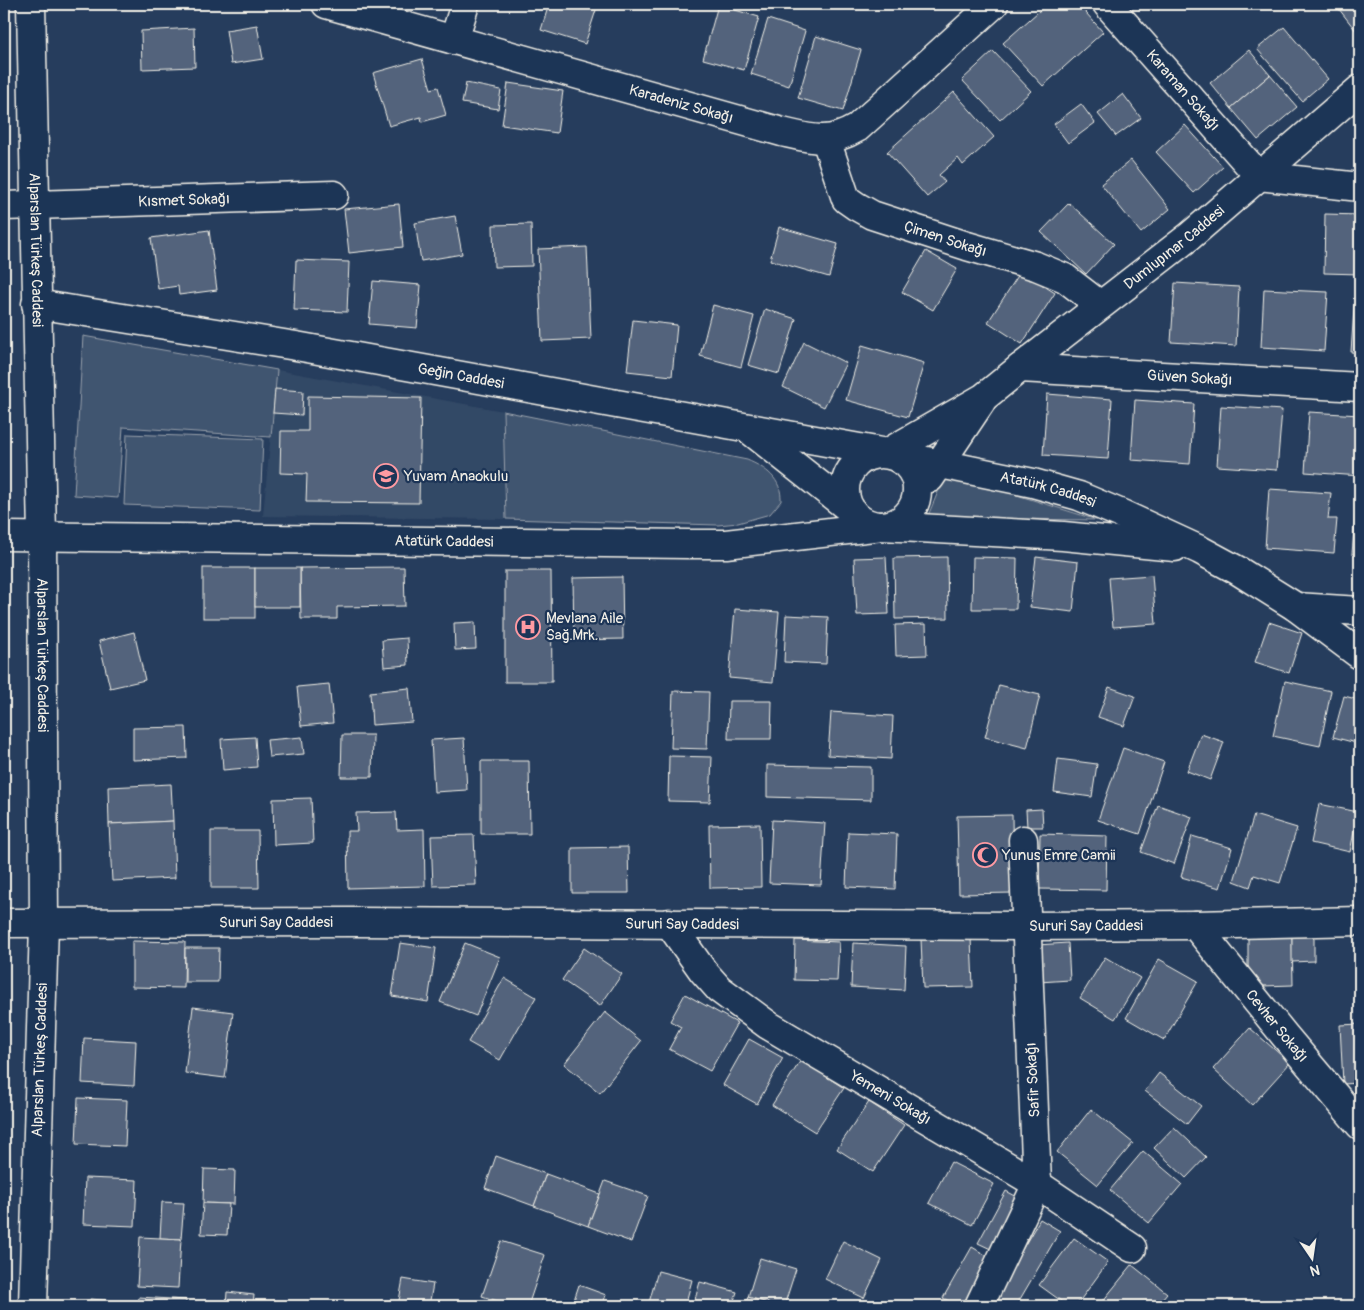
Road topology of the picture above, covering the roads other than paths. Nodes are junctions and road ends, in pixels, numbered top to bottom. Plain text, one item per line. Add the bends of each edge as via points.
1 (31, 4) edge
2 (326, 4) edge
3 (465, 4) edge
4 (994, 4) edge
5 (1107, 4) edge
6 (454, 40) junction
7 (1360, 89) edge
8 (826, 140) junction
9 (1259, 176) junction
10 (1360, 187) edge
11 (334, 194) dead end
12 (34, 205) junction
13 (4, 206) edge
14 (36, 304) junction
15 (1100, 305) junction
16 (1020, 368) junction
17 (1360, 387) edge
18 (983, 398) junction
19 (748, 428) junction
20 (887, 453) junction
21 (940, 464) junction
22 (916, 498) junction
23 (851, 510) junction
24 (882, 526) junction
25 (4, 536) edge
26 (42, 536) junction
27 (1200, 550) junction
28 (1296, 607) junction
29 (1360, 611) edge
30 (1360, 655) edge
31 (1023, 840) dead end
32 (1360, 921) edge
33 (4, 923) edge
34 (669, 923) junction
35 (44, 924) junction
36 (1194, 925) junction
37 (1026, 926) junction
38 (1360, 1125) edge
39 (1037, 1184) junction
40 (1132, 1248) dead end
41 (33, 1306) edge
42 (979, 1306) edge

1 - 12 street, Alparslan Türkeş Caddesi
2 - 6 street, Karadeniz Sokağı
3 - 6 street
4 - 8 street, Karadeniz Sokağı via 857,128 844,136
5 - 9 street, Karaman Sokağı
6 - 8 street, Karadeniz Sokağı via 782,132
7 - 9 street, Dumlupınar Caddesi
8 - 15 street, Çimen Sokağı via 846,199 856,206 872,215 1036,266 1065,278
9 - 10 street
9 - 15 street, Dumlupınar Caddesi via 1190,236
11 - 12 street, Kısmet Sokağı
12 - 13 street
12 - 14 street, Alparslan Türkeş Caddesi
14 - 19 street, Geğin Caddesi via 296,346
14 - 26 street, Alparslan Türkeş Caddesi
15 - 16 street, Dumlupınar Caddesi
16 - 17 street, Güven Sokağı
16 - 18 street, Dumlupınar Caddesi
18 - 20 street, Dumlupınar Caddesi
18 - 21 street, Dumlupınar Caddesi
19 - 20 street, Geğin Caddesi
19 - 23 street
20 - 21 street, Atatürk Caddesi
20 - 22 street via 908,465 916,481
20 - 23 street, Atatürk Caddesi via 864,457 847,475 844,487
21 - 22 street, Dumlupınar Caddesi
21 - 27 street, Atatürk Caddesi via 1079,496
22 - 24 street, Atatürk Caddesi via 912,510 904,518
23 - 24 street, Atatürk Caddesi via 859,520
24 - 26 street, Atatürk Caddesi via 726,544
24 - 27 street, Atatürk Caddesi via 1098,539
25 - 26 street, Atatürk Caddesi
26 - 35 street, Alparslan Türkeş Caddesi
27 - 28 street, Atatürk Caddesi
28 - 29 street
28 - 30 street, Atatürk Caddesi
31 - 37 street, Safir Sokağı
32 - 36 street, Sururi Say Caddesi
33 - 35 street, Sururi Say Caddesi
34 - 35 street, Sururi Say Caddesi
34 - 37 street, Sururi Say Caddesi
34 - 39 street, Yemeni Sokağı via 719,989 768,1025
35 - 41 street, Alparslan Türkeş Caddesi
36 - 37 street, Sururi Say Caddesi
36 - 38 street, Cevher Sokağı
37 - 39 street, Safir Sokağı
39 - 40 street, Yemeni Sokağı
39 - 42 street, Safir Sokağı

